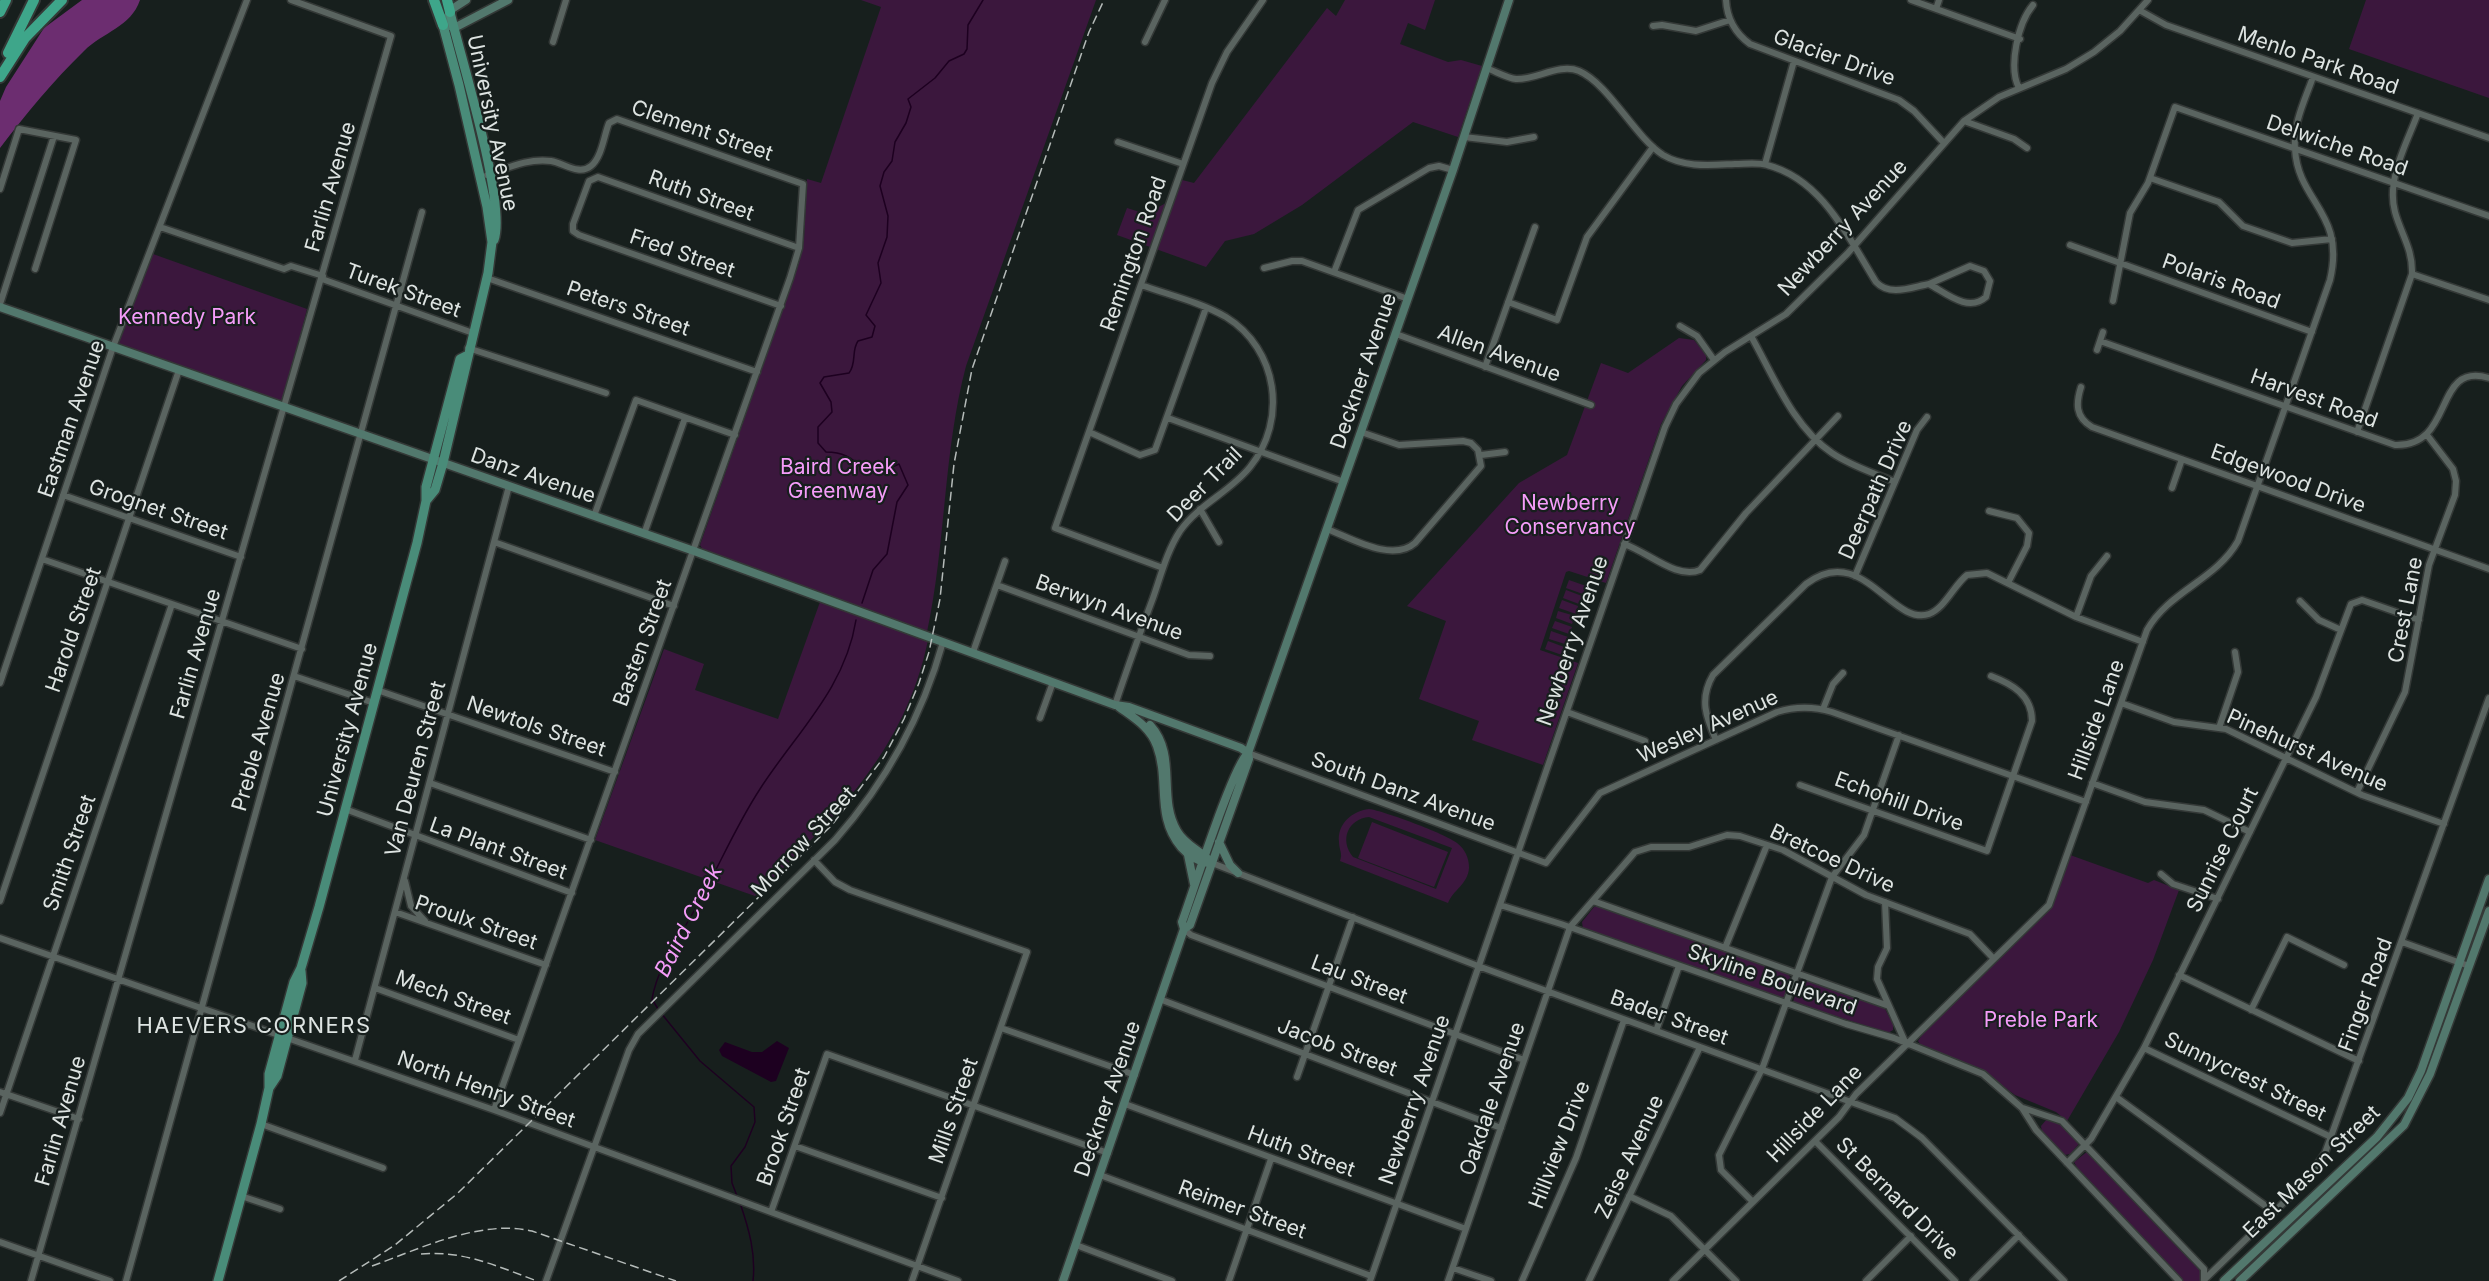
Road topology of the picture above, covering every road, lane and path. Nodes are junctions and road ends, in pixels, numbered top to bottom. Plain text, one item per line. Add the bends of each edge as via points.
1 (4, 0) edge
2 (34, 0) edge
3 (62, 0) edge
4 (247, 0) edge
5 (291, 0) edge
6 (434, 0) edge
7 (447, 0) edge
8 (466, 0) edge
9 (508, 0) edge
10 (1166, 0) edge
11 (1263, 0) edge
12 (1509, 0) edge
13 (1726, 0) edge
14 (1911, 0) edge
15 (1939, 0) edge
16 (2148, 0) edge
17 (564, 2) edge
18 (2032, 5) dead end
19 (0, 6) edge
20 (1936, 9) junction
21 (2139, 10) junction
22 (0, 12) edge
23 (450, 12) junction
24 (1730, 20) junction
25 (448, 26) junction
26 (1653, 26) dead end
27 (2020, 39) junction
28 (553, 42) dead end
29 (1145, 42) dead end
30 (1794, 61) junction
31 (1486, 68) junction
32 (0, 70) edge
33 (0, 76) edge
34 (2313, 76) junction
35 (2019, 88) junction
36 (2418, 113) junction
37 (1964, 121) junction
38 (54, 136) junction
39 (1464, 137) junction
40 (1534, 137) dead end
41 (2489, 138) edge
42 (1118, 142) dead end
43 (1943, 142) junction
44 (1653, 147) junction
45 (2027, 148) dead end
46 (2295, 148) junction
47 (1183, 164) junction
48 (1765, 164) junction
49 (1453, 170) junction
50 (485, 176) junction
51 (592, 177) joint
52 (2150, 178) junction
53 (802, 183) joint
54 (2393, 183) junction
55 (0, 189) edge
56 (422, 212) dead end
57 (2489, 216) edge
58 (160, 226) junction
59 (1535, 227) dead end
60 (2332, 239) junction
61 (2070, 245) dead end
62 (1853, 246) junction
63 (799, 248) junction
64 (2120, 263) junction
65 (1264, 268) dead end
66 (35, 269) dead end
67 (1334, 272) junction
68 (2412, 274) junction
69 (323, 278) junction
70 (487, 278) junction
71 (1929, 284) junction
72 (1141, 285) junction
73 (1408, 299) junction
74 (2489, 300) edge
75 (2113, 301) dead end
76 (1508, 302) junction
77 (0, 305) edge
78 (396, 306) junction
79 (781, 306) junction
80 (1206, 308) junction
81 (1680, 326) dead end
82 (2103, 332) dead end
83 (2312, 332) junction
84 (473, 333) junction
85 (1396, 334) junction
86 (1751, 336) junction
87 (2100, 341) junction
88 (113, 346) junction
89 (2097, 350) dead end
90 (467, 352) junction
91 (1714, 360) junction
92 (1485, 367) junction
93 (179, 370) junction
94 (757, 372) junction
95 (2489, 378) edge
96 (2081, 387) dead end
97 (606, 393) dead end
98 (1591, 405) dead end
99 (2285, 406) junction
100 (284, 407) junction
101 (1838, 416) dead end
102 (1927, 417) dead end
103 (685, 418) junction
104 (1168, 418) junction
105 (1089, 432) junction
106 (1361, 432) junction
107 (2357, 432) junction
108 (362, 434) junction
109 (735, 435) junction
110 (2427, 435) junction
111 (1814, 438) junction
112 (1261, 452) junction
113 (1505, 452) dead end
114 (1481, 455) junction
115 (2182, 459) junction
116 (438, 461) junction
117 (1344, 482) junction
118 (1895, 482) junction
119 (509, 486) junction
120 (2257, 486) junction
121 (2172, 488) dead end
122 (63, 495) junction
123 (1200, 509) junction
124 (1989, 512) dead end
125 (594, 516) junction
126 (129, 518) junction
127 (1327, 529) junction
128 (644, 534) junction
129 (1219, 542) dead end
130 (494, 543) junction
131 (1624, 544) junction
132 (2435, 549) junction
133 (694, 551) junction
134 (2108, 556) dead end
135 (241, 557) junction
136 (42, 559) junction
137 (1005, 561) dead end
138 (1163, 568) junction
139 (2489, 569) edge
140 (1855, 576) junction
141 (2008, 581) junction
142 (108, 582) junction
143 (997, 585) junction
144 (2300, 601) dead end
145 (172, 604) junction
146 (674, 606) junction
147 (2076, 617) junction
148 (2419, 620) junction
149 (222, 622) junction
150 (2341, 630) junction
151 (1139, 636) junction
152 (943, 642) junction
153 (2143, 642) junction
154 (302, 649) junction
155 (973, 652) junction
156 (2235, 652) dead end
157 (1210, 656) dead end
158 (1843, 674) dead end
159 (294, 676) junction
160 (1990, 676) dead end
161 (1053, 681) junction
162 (0, 683) edge
163 (377, 690) junction
164 (2489, 698) edge
165 (374, 703) junction
166 (2121, 703) junction
167 (1115, 705) junction
168 (1129, 707) junction
169 (1823, 709) junction
170 (1567, 712) junction
171 (448, 713) junction
172 (1040, 718) dead end
173 (2219, 728) junction
174 (1899, 735) junction
175 (1716, 740) junction
176 (1645, 741) dead end
177 (1248, 753) junction
178 (2286, 758) junction
179 (615, 772) junction
180 (2013, 776) junction
181 (430, 783) junction
182 (2092, 783) junction
183 (1800, 785) dead end
184 (2357, 792) junction
185 (2086, 802) junction
186 (345, 809) junction
187 (1872, 811) junction
188 (2444, 824) junction
189 (2250, 832) junction
190 (415, 837) junction
191 (591, 840) junction
192 (1219, 842) junction
193 (1767, 845) junction
194 (1518, 852) junction
195 (1188, 855) junction
196 (814, 860) junction
197 (1207, 860) junction
198 (1546, 863) joint
199 (1238, 873) junction
200 (405, 874) junction
201 (2161, 874) dead end
202 (1832, 877) junction
203 (2489, 879) edge
204 (1194, 888) junction
205 (572, 893) junction
206 (2218, 899) junction
207 (0, 901) edge
208 (1593, 901) junction
209 (1885, 902) junction
210 (1500, 905) junction
211 (2489, 911) edge
212 (395, 912) junction
213 (1353, 917) junction
214 (431, 925) junction
215 (1570, 927) junction
216 (1184, 929) junction
217 (0, 938) edge
218 (2402, 942) junction
219 (1725, 948) junction
220 (53, 956) junction
221 (1994, 959) junction
222 (2460, 963) junction
223 (546, 965) junction
224 (2344, 965) dead end
225 (1478, 966) junction
226 (1679, 966) junction
227 (2469, 966) junction
228 (1797, 973) junction
229 (2180, 975) junction
230 (119, 978) junction
231 (1330, 986) junction
232 (375, 988) junction
233 (1548, 992) junction
234 (1162, 1000) junction
235 (1786, 1004) junction
236 (1889, 1006) junction
237 (202, 1007) junction
238 (2251, 1010) junction
239 (1624, 1020) junction
240 (1001, 1028) junction
241 (1656, 1031) junction
242 (1455, 1033) junction
243 (284, 1035) junction
244 (519, 1040) junction
245 (1906, 1044) junction
246 (1700, 1047) junction
247 (2144, 1047) junction
248 (1306, 1054) junction
249 (355, 1060) junction
250 (1524, 1060) junction
251 (2359, 1062) junction
252 (1762, 1069) junction
253 (1135, 1075) junction
254 (1297, 1077) dead end
255 (3, 1093) edge
256 (2116, 1097) junction
257 (1850, 1100) junction
258 (1432, 1101) junction
259 (1125, 1104) junction
260 (974, 1105) junction
261 (2022, 1108) junction
262 (494, 1110) junction
263 (0, 1113) edge
264 (79, 1119) junction
265 (261, 1125) junction
266 (1501, 1128) junction
267 (2331, 1137) junction
268 (1815, 1141) junction
269 (2086, 1144) junction
270 (795, 1146) junction
271 (595, 1147) junction
272 (1108, 1153) junction
273 (1270, 1159) junction
274 (2067, 1163) junction
275 (383, 1168) dead end
276 (1100, 1175) junction
277 (241, 1196) junction
278 (1629, 1196) junction
279 (942, 1198) junction
280 (1753, 1202) junction
281 (1396, 1205) junction
282 (280, 1209) dead end
283 (771, 1212) junction
284 (2274, 1212) junction
285 (1246, 1229) junction
286 (1466, 1229) junction
287 (2019, 1235) junction
288 (1911, 1236) junction
289 (0, 1242) edge
290 (1076, 1245) junction
291 (1705, 1250) junction
292 (38, 1256) junction
293 (918, 1266) junction
294 (2216, 1267) junction
295 (1453, 1268) junction
296 (2204, 1269) junction
297 (1371, 1278) edge
298 (2204, 1280) edge
299 (31, 1281) edge
300 (110, 1281) edge
301 (126, 1281) edge
302 (218, 1281) edge
303 (546, 1281) edge
304 (912, 1281) edge
305 (958, 1281) edge
306 (1063, 1281) edge
307 (1172, 1281) edge
308 (1229, 1281) edge
309 (1448, 1281) edge
310 (1491, 1281) edge
311 (1522, 1281) edge
312 (1589, 1281) edge
313 (1673, 1281) edge
314 (1736, 1281) edge
315 (1866, 1281) edge
316 (1955, 1281) edge
317 (1973, 1281) edge
318 (2064, 1281) edge
319 (2179, 1281) edge
320 (2224, 1281) edge
321 (2240, 1281) edge

1 - 19 highway
1 - 22 highway
2 - 32 highway
3 - 33 highway via 30,32
4 - 58 street, Eastman Avenue
5 - 69 street, Farlin Avenue via 391,36
6 - 25 highway
7 - 23 highway
8 - 23 street
9 - 25 street
10 - 29 street
11 - 47 street, Remington Road via 1227,52
12 - 31 street, Deckner Avenue
13 - 24 street, Glacier Drive
14 - 20 street
15 - 20 street
16 - 21 street, Newberry Avenue
17 - 28 street
18 - 27 street via 2023,21
20 - 27 street
21 - 34 street, Menlo Park Road via 2166,25
21 - 35 street, Newberry Avenue via 2120,31 2087,56
23 - 25 main road, University Avenue
24 - 26 street via 1696,31 1662,24
24 - 30 street, Glacier Drive via 1750,44
25 - 50 main road, University Avenue
27 - 35 street via 2014,71
30 - 43 street, Glacier Drive via 1899,100
30 - 48 street
31 - 39 street, Deckner Avenue
31 - 44 street via 1517,79 1568,69 1579,71 1593,81
34 - 36 street, Menlo Park Road
34 - 46 street, Hillside Lane via 2299,116
35 - 37 street, Newberry Avenue via 1988,103
36 - 41 street, Menlo Park Road
36 - 54 street
37 - 43 street, Newberry Avenue
37 - 45 street via 2014,139
38 - 55 street via 19,129
38 - 66 street via 76,140
38 - 77 street
39 - 40 street via 1507,142
39 - 49 street, Deckner Avenue
42 - 47 street
43 - 62 street, Newberry Avenue
44 - 48 street via 1688,164
44 - 76 street via 1587,237 1557,320
46 - 52 street, Delwiche Road via 2175,107
46 - 54 street, Delwiche Road
46 - 60 street, Hillside Lane via 2301,176 2326,217
47 - 72 street, Remington Road
48 - 62 street via 1820,197
49 - 67 street via 1429,168 1362,206 1353,218
49 - 73 street, Deckner Avenue
50 - 53 street, Clement Street via 532,160 585,169 596,161 609,123 617,118
50 - 70 main road, University Avenue via 496,213
51 - 63 street, Ruth Street
51 - 79 street, Fred Street via 586,185 573,231
52 - 60 street via 2219,202 2243,226 2281,240 2302,244
52 - 64 street via 2130,213
53 - 63 street, Basten Street
54 - 57 street, Delwiche Road
54 - 68 street via 2393,206 2409,245
56 - 78 street, Preble Avenue
58 - 69 street, Turek Street via 284,269 291,266
58 - 88 street, Eastman Avenue
59 - 76 street
60 - 83 street, Hillside Lane via 2332,269
61 - 64 street, Polaris Road
62 - 71 street via 1884,289
62 - 86 street, Newberry Avenue via 1785,314
63 - 79 street, Basten Street
64 - 75 street
64 - 83 street, Polaris Road
65 - 67 street via 1298,260
67 - 73 street
68 - 74 street
68 - 107 street
69 - 78 street, Turek Street
69 - 100 street, Farlin Avenue
70 - 84 main road, University Avenue
70 - 94 street, Peters Street
71 - 71 street via 1969,304 1986,297 1990,285 1984,271 1970,266
72 - 80 street, Deer Trail
72 - 105 street, Remington Road
73 - 85 street, Deckner Avenue
76 - 92 street
77 - 88 street, Danz Avenue
78 - 84 street, Turek Street
78 - 108 street, Preble Avenue
79 - 94 street, Basten Street
80 - 104 street
80 - 112 street, Deer Trail via 1246,333 1267,367 1274,410
81 - 91 street via 1697,336
82 - 87 street
83 - 99 street, Hillside Lane
84 - 90 main road, University Avenue
85 - 92 street, Allen Avenue
85 - 106 street, Deckner Avenue
86 - 91 street, Newberry Avenue
86 - 111 street via 1797,417
87 - 89 street
87 - 99 street, Harvest Road
88 - 93 street, Danz Avenue
88 - 122 street, Eastman Avenue
90 - 97 street
90 - 116 main road, University Avenue via 468,361
91 - 131 street, Newberry Avenue via 1690,384 1669,417
92 - 98 street, Allen Avenue
93 - 100 street, Danz Avenue
93 - 126 street, Harold Street
94 - 109 street, Basten Street
95 - 110 street via 2469,376 2451,388
96 - 115 street, Edgewood Drive via 2077,406 2092,427
99 - 107 street, Harvest Road
99 - 120 street, Hillside Lane
100 - 108 street, Danz Avenue
100 - 135 street, Farlin Avenue
101 - 111 street
102 - 118 street, Deerpath Drive via 1917,430
103 - 109 street
103 - 125 street via 636,400
103 - 128 street
104 - 105 street via 1156,449 1144,456
104 - 112 street
105 - 138 street, Remington Road via 1055,528
106 - 114 street via 1399,445 1467,442
106 - 117 street, Deckner Avenue
107 - 110 street, Harvest Road via 2401,445
108 - 116 street, Danz Avenue
108 - 154 street, Preble Avenue
109 - 133 street, Basten Street
110 - 132 street, Crest Lane via 2449,461 2456,481 2455,495
111 - 118 street via 1842,460
111 - 131 street via 1700,570 1679,573 1648,553
112 - 117 street
112 - 123 street, Deer Trail via 1242,476
113 - 114 street
114 - 127 street via 1478,472 1409,548 1388,551
115 - 120 street, Edgewood Drive
115 - 121 street
116 - 119 street, Danz Avenue
116 - 163 main road, University Avenue via 426,487 426,501
117 - 127 street, Deckner Avenue
118 - 140 street, Deerpath Drive
119 - 125 street, Danz Avenue
119 - 130 street, Van Deuren Street
120 - 132 street, Edgewood Drive
120 - 153 street, Hillside Lane via 2229,556 2165,605
122 - 126 street, Grognet Street
122 - 136 street, Eastman Avenue
123 - 129 street
123 - 138 street, Deer Trail via 1180,530
124 - 141 street via 2017,518 2029,533 2027,546
125 - 128 street, Danz Avenue
126 - 135 street, Grognet Street
126 - 142 street, Harold Street
127 - 177 street, Deckner Avenue
128 - 133 street, Danz Avenue
130 - 146 street
130 - 171 street, Van Deuren Street
131 - 170 street, Newberry Avenue
132 - 139 street, Edgewood Drive
132 - 148 street, Crest Lane
133 - 146 street, Basten Street
133 - 152 street, Danz Avenue
134 - 147 street via 2091,576
135 - 149 street, Farlin Avenue
136 - 142 street
136 - 162 street, Eastman Avenue
137 - 143 street
138 - 151 street, Deer Trail
140 - 141 street via 1909,612 1921,615 1936,610 1967,575 1987,573
140 - 175 street via 1830,572 1811,579 1717,670 1704,703
141 - 147 street
142 - 145 street
142 - 207 street, Harold Street
143 - 151 street, Berwyn Avenue
143 - 155 street
144 - 150 street via 2319,620
145 - 149 street
145 - 220 street, Smith Street
146 - 179 street, Basten Street
147 - 153 street
148 - 150 street, Sunrise Court via 2359,600 2349,607
148 - 184 street, Crest Lane via 2405,692
149 - 154 street
149 - 230 street, Farlin Avenue
150 - 178 street, Sunrise Court via 2316,697
151 - 157 street, Berwyn Avenue via 1193,656
151 - 167 street, Deer Trail
152 - 155 street, Danz Avenue
152 - 196 street, Morrow Street via 919,712 890,769 850,822
153 - 166 street, Hillside Lane
154 - 159 street, Preble Avenue
155 - 161 street, Danz Avenue
156 - 173 street via 2238,672
158 - 169 street
159 - 165 street
159 - 237 street, Preble Avenue
160 - 180 street via 2006,682 2029,702 2032,721
161 - 167 street, Danz Avenue
161 - 172 street
163 - 165 main road, University Avenue
163 - 171 street, Newtols Street
164 - 188 street, Finger Road
165 - 186 main road, University Avenue
166 - 173 street, Pinehurst Avenue via 2174,722
166 - 182 street, Hillside Lane
167 - 168 street
167 - 195 street via 1140,722 1156,745 1166,820
168 - 177 street
168 - 197 street via 1160,737 1166,754 1174,824 1187,844
169 - 174 street, Wesley Avenue
169 - 175 street, Wesley Avenue via 1786,709
170 - 176 street
170 - 194 street, Newberry Avenue
171 - 179 street, Newtols Street
171 - 181 street, Van Deuren Street
173 - 178 street, Pinehurst Avenue
174 - 180 street, Wesley Avenue
174 - 187 street
175 - 198 street, Wesley Avenue via 1600,793
177 - 192 street, Deckner Avenue
177 - 194 street, South Danz Avenue
177 - 197 street, Deckner Avenue via 1228,794
178 - 184 street, Pinehurst Avenue
178 - 189 street, Sunrise Court
179 - 191 street, Basten Street
180 - 185 street, Wesley Avenue
180 - 187 street, Echohill Drive via 1987,851
181 - 190 street, Van Deuren Street
181 - 191 street
182 - 185 street, Hillside Lane
182 - 189 street via 2145,802 2204,810
183 - 187 street, Echohill Drive
184 - 188 street, Pinehurst Avenue
185 - 221 street, Hillside Lane via 2049,905
186 - 190 street, La Plant Street
186 - 243 main road, University Avenue via 301,968 302,983
187 - 202 street via 1864,835
188 - 218 street, Finger Road
189 - 206 street, Sunrise Court
190 - 200 street, Van Deuren Street
190 - 205 street, La Plant Street
191 - 205 street, Basten Street
192 - 197 street, Deckner Avenue
192 - 199 street
193 - 202 street, Bretcoe Drive
193 - 208 street, Bretcoe Drive via 1727,835 1679,848 1641,849 1630,856
193 - 219 street
194 - 198 street, South Danz Avenue
194 - 210 street, Newberry Avenue
195 - 197 street
195 - 204 street
196 - 240 street, Mills Street via 835,882 850,890 1027,952
196 - 271 street, Morrow Street via 638,1034
197 - 199 street, Bader Street
197 - 204 street, Deckner Avenue
197 - 216 street, Deckner Avenue via 1190,925
199 - 213 street, Bader Street
200 - 212 street, Van Deuren Street
200 - 214 street via 411,906
201 - 206 street via 2173,884
202 - 209 street, Bretcoe Drive
202 - 228 street
203 - 222 street, East Mason Street
204 - 216 street, Deckner Avenue via 1182,922
205 - 223 street, Basten Street
206 - 229 street, Sunrise Court
208 - 215 street, Bretcoe Drive
208 - 219 street, Skyline Boulevard
209 - 221 street, Bretcoe Drive via 1970,934
209 - 236 street via 1887,948 1877,975
210 - 215 street, Skyline Boulevard
210 - 225 street, Newberry Avenue
211 - 227 street, East Mason Street
212 - 214 street, Proulx Street
212 - 232 street, Van Deuren Street
213 - 225 street, Bader Street
213 - 231 street
214 - 223 street, Proulx Street
215 - 226 street, Skyline Boulevard
215 - 233 street, Oakdale Avenue
216 - 231 street, Lau Street via 1191,935
216 - 234 street, Deckner Avenue
217 - 220 street, North Henry Street
218 - 222 street
218 - 251 street, Finger Road
219 - 228 street, Skyline Boulevard
220 - 230 street, North Henry Street
220 - 255 street, Smith Street
221 - 245 street, Hillside Lane
222 - 227 street
222 - 320 street, East Mason Street via 2421,1071 2395,1117
223 - 244 street, Basten Street
224 - 238 street via 2287,937
225 - 233 street, Bader Street
225 - 242 street, Newberry Avenue
226 - 235 street, Skyline Boulevard
226 - 241 street
227 - 321 street, East Mason Street via 2430,1074 2404,1125
228 - 235 street
228 - 236 street, Skyline Boulevard
229 - 238 street
229 - 247 street, Sunrise Court
230 - 237 street, North Henry Street
230 - 264 street, Farlin Avenue
231 - 242 street, Lau Street
231 - 248 street
232 - 244 street, Mech Street
232 - 249 street, Van Deuren Street
233 - 239 street, Bader Street
233 - 250 street, Oakdale Avenue
234 - 248 street, Jacob Street
234 - 253 street, Deckner Avenue
235 - 245 street, Skyline Boulevard
235 - 252 street
236 - 245 street
237 - 243 street, North Henry Street
237 - 301 street, Preble Avenue
238 - 251 street
239 - 241 street, Bader Street
239 - 311 street, Hillview Drive via 1576,1158
240 - 253 street
240 - 260 street, Mills Street
241 - 246 street, Bader Street
242 - 250 street, Lau Street
242 - 258 street, Newberry Avenue
243 - 249 street, North Henry Street
243 - 265 main road, University Avenue via 277,1076 269,1088
244 - 262 street, Basten Street
245 - 257 street, Hillside Lane
245 - 261 street, Skyline Boulevard via 1983,1074
246 - 252 street, Bader Street
246 - 278 street, Zeise Avenue
247 - 256 street, Sunrise Court
247 - 267 street, Sunnycrest Street
248 - 254 street
248 - 258 street, Jacob Street
249 - 262 street, North Henry Street
250 - 266 street, Oakdale Avenue
251 - 267 street, Finger Road
252 - 257 street, Bader Street
252 - 280 street via 1718,1159 1721,1170
253 - 259 street, Deckner Avenue
255 - 263 street, Smith Street
255 - 264 street
256 - 269 street, Sunrise Court
256 - 284 street
257 - 268 street, Hillside Lane
257 - 287 street, Bader Street via 1911,1128
258 - 266 street, Jacob Street
258 - 281 street, Newberry Avenue
259 - 272 street, Deckner Avenue
259 - 273 street, Huth Street
260 - 270 street, Brook Street via 827,1054
260 - 272 street
260 - 279 street, Mills Street
261 - 269 street, Skyline Boulevard via 2062,1121
261 - 274 street, Skyline Boulevard via 2036,1130
262 - 271 street, North Henry Street
264 - 292 street, Farlin Avenue
265 - 275 street
265 - 277 main road, University Avenue
266 - 286 street, Oakdale Avenue
267 - 284 street, Finger Road via 2312,1173
268 - 280 street, Hillside Lane
268 - 288 street, St Bernard Drive
269 - 274 street, Sunrise Court
269 - 296 street, Skyline Boulevard
270 - 279 street
270 - 283 street, Brook Street
271 - 283 street, North Henry Street
271 - 303 street
272 - 276 street, Deckner Avenue
273 - 281 street, Huth Street
273 - 285 street
274 - 319 street, Skyline Boulevard
276 - 285 street, Reimer Street
276 - 290 street, Deckner Avenue
277 - 282 street
277 - 302 main road, University Avenue
278 - 291 street via 1671,1216
278 - 312 street, Zeise Avenue
279 - 293 street, Mills Street
280 - 291 street, Hillside Lane
281 - 286 street, Huth Street
281 - 297 street, Newberry Avenue
283 - 293 street, North Henry Street
284 - 294 street, Finger Road
285 - 297 street, Reimer Street
285 - 308 street
286 - 295 street, Oakdale Avenue
287 - 317 street
287 - 318 street, Bader Street
288 - 315 street
288 - 316 street, St Bernard Drive
289 - 292 street
290 - 306 street, Deckner Avenue
290 - 307 street
291 - 313 street, Hillside Lane
291 - 314 street
292 - 299 street, Farlin Avenue
292 - 300 street
293 - 304 street, Mills Street
293 - 305 street, North Henry Street
294 - 296 street
294 - 298 street, Finger Road
295 - 309 street, Oakdale Avenue
295 - 310 street
296 - 298 street

